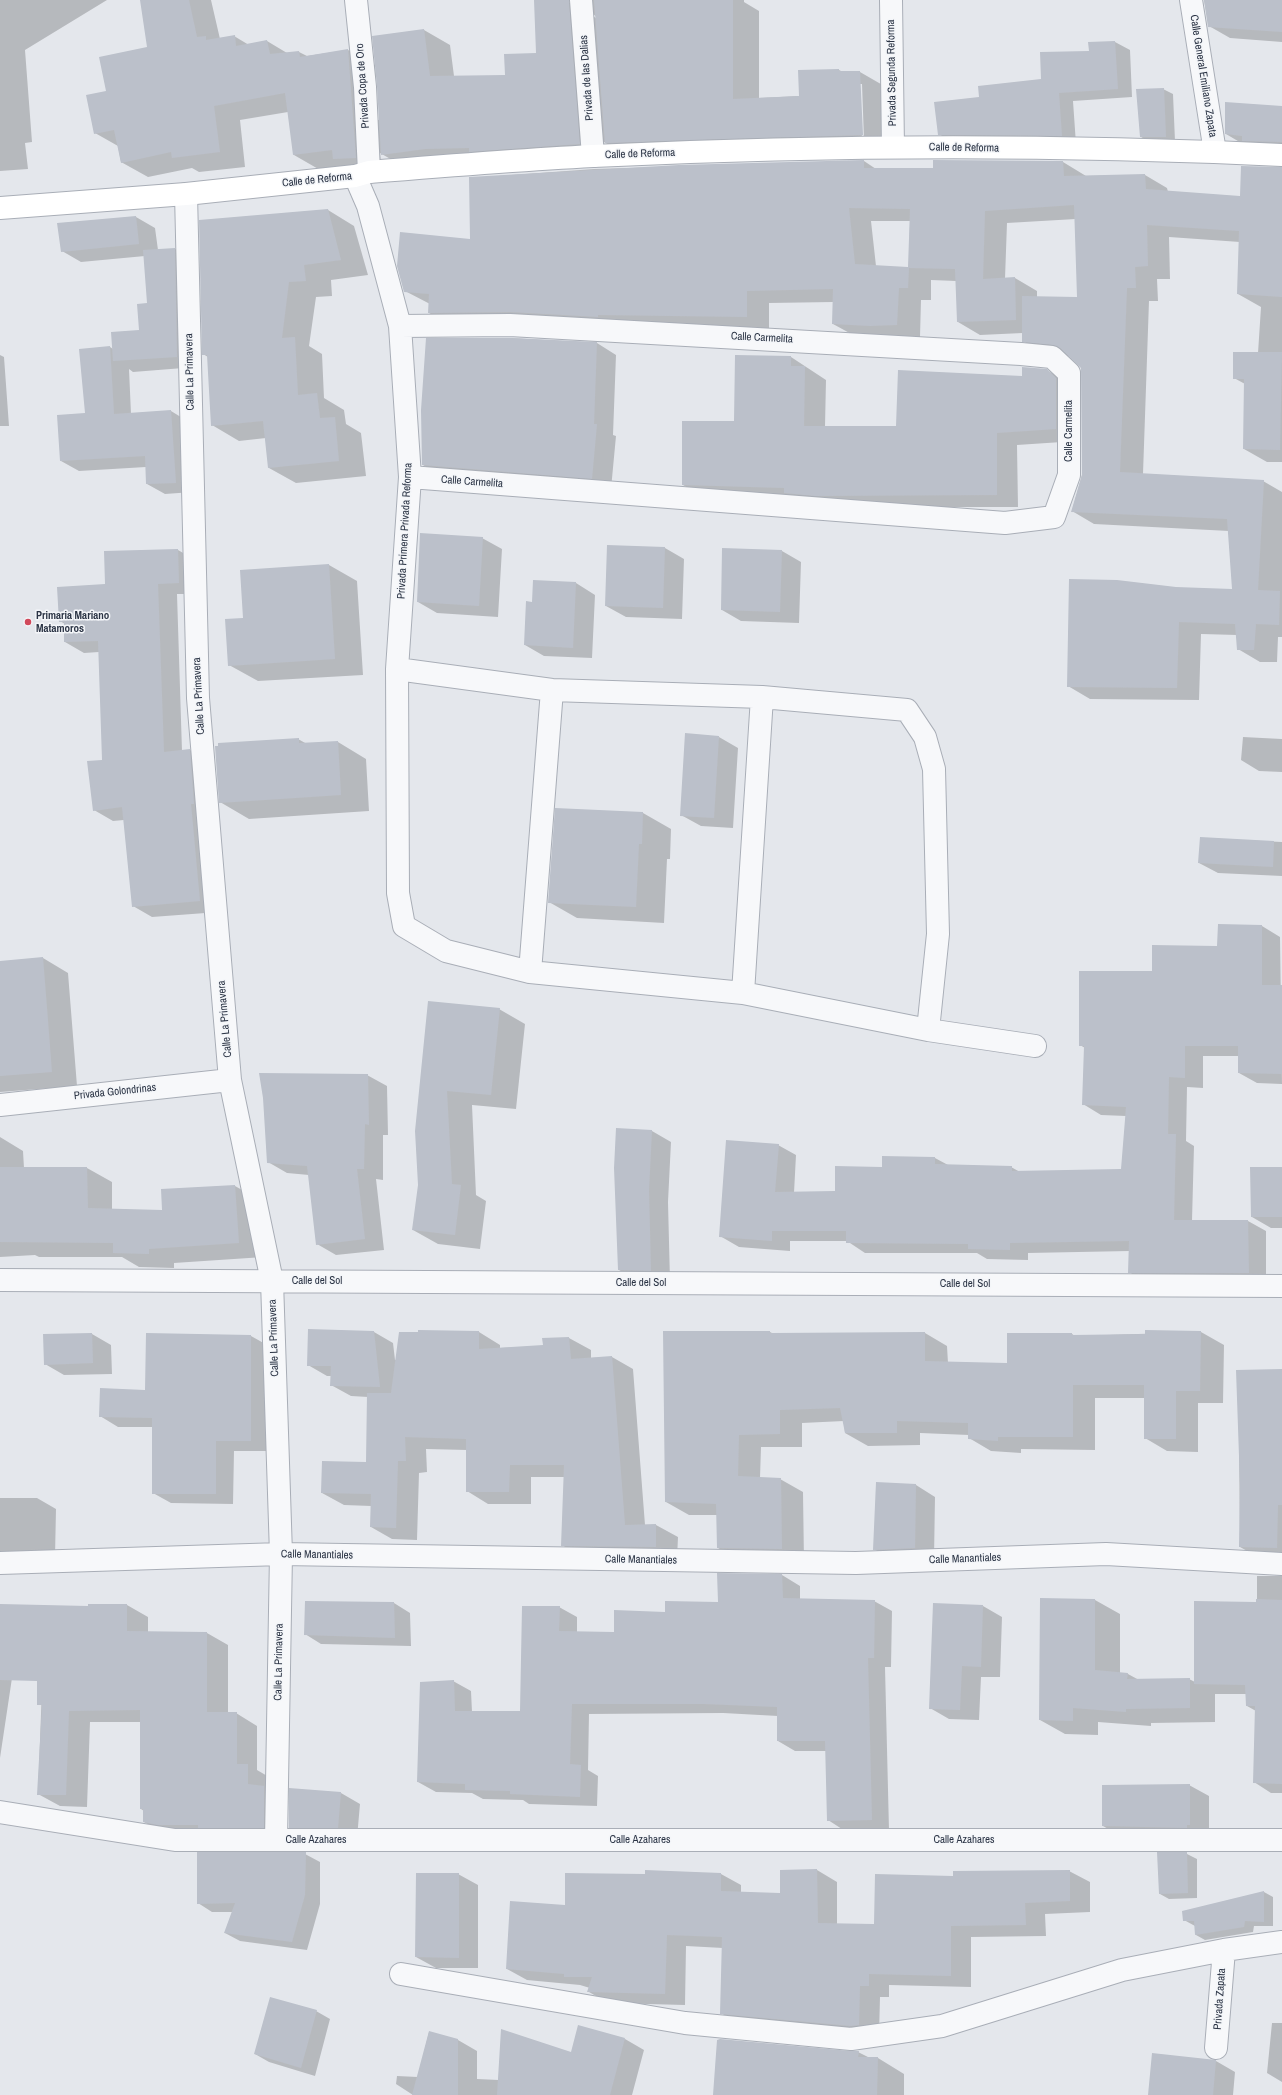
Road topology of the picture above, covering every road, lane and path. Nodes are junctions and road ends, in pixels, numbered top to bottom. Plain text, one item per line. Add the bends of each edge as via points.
1 (356, 0) edge
2 (581, 0) edge
3 (890, 0) edge
4 (1191, 0) edge
5 (893, 146) junction
6 (1215, 152) junction
7 (593, 156) junction
8 (1282, 156) edge
9 (362, 174) junction
10 (186, 194) junction
11 (0, 208) edge
12 (400, 326) junction
13 (410, 477) junction
14 (397, 669) junction
15 (552, 690) junction
16 (762, 697) junction
17 (530, 972) junction
18 (743, 994) junction
19 (928, 1030) junction
20 (1035, 1046) dead end
21 (230, 1080) junction
22 (0, 1105) edge
23 (0, 1280) edge
24 (272, 1281) junction
25 (1282, 1286) edge
26 (281, 1554) junction
27 (0, 1563) edge
28 (1282, 1564) edge
29 (0, 1812) edge
30 (276, 1840) junction
31 (1282, 1840) edge
32 (1282, 1942) edge
33 (1224, 1950) junction
34 (401, 1974) dead end
35 (1216, 2048) dead end

1 - 9 street, Privada Copa de Oro via 364,87
2 - 7 street, Privada de las Dalias
3 - 5 street, Privada Segunda Reforma
4 - 6 street, Calle General Emiliano Zapata
5 - 6 main road, Calle de Reforma
5 - 7 main road, Calle de Reforma
6 - 8 main road, Calle de Reforma
7 - 9 main road, Calle de Reforma
9 - 10 main road, Calle de Reforma
9 - 12 street, Privada Primera Privada Reforma
10 - 11 main road, Calle de Reforma
10 - 21 street, Calle La Primavera via 198,698
12 - 13 street, Privada Primera Privada Reforma
12 - 13 street, Calle Carmelita via 510,325 1021,354 1052,357 1069,373 1069,475 1054,517 1005,523
13 - 14 street, Privada Primera Privada Reforma
14 - 15 street
14 - 17 street, Privada Primera Privada Reforma via 398,893 404,926 446,951
15 - 16 street
15 - 17 street
16 - 18 street
16 - 19 street via 907,710 925,737 934,769 938,934
17 - 18 street, Privada Primera Privada Reforma
18 - 19 street, Privada Primera Privada Reforma
19 - 20 street, Privada Primera Privada Reforma
21 - 22 street, Privada Golondrinas
21 - 24 street, Calle La Primavera
23 - 24 street, Calle del Sol
24 - 25 street, Calle del Sol
24 - 26 street, Calle La Primavera
26 - 27 street, Calle Manantiales
26 - 28 street, Calle Manantiales via 856,1563 1106,1554
26 - 30 street, Calle La Primavera
29 - 30 street, Calle Azahares via 175,1840
30 - 31 street, Calle Azahares
32 - 33 street
33 - 34 street via 1122,1970 942,2026 851,2039 685,2023
33 - 35 street, Privada Zapata

